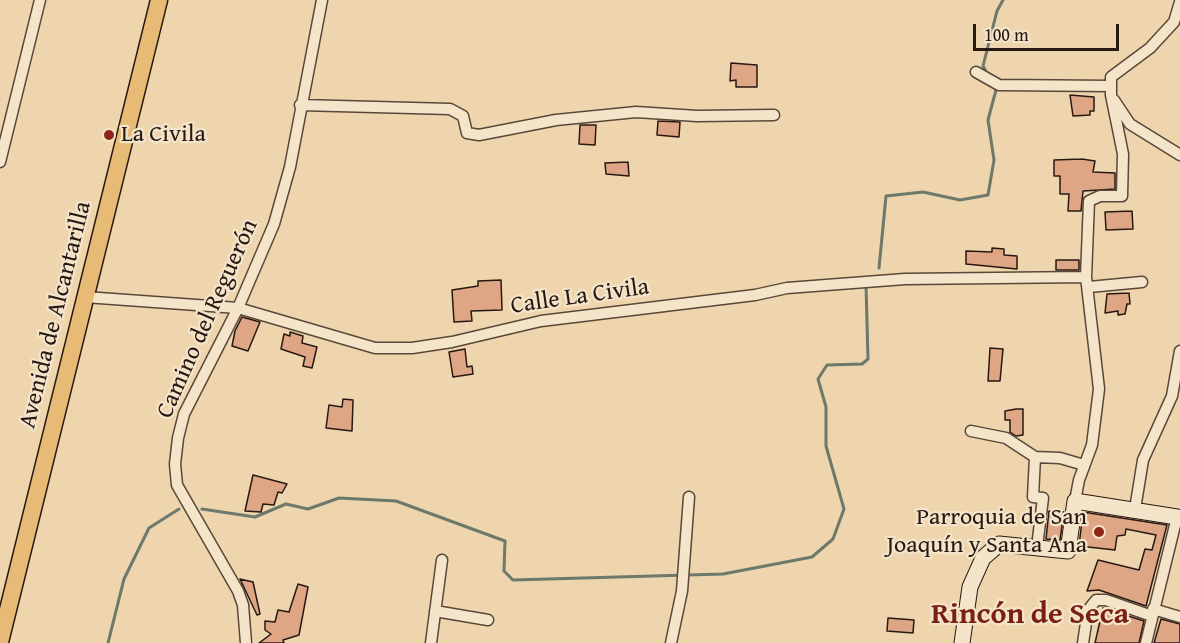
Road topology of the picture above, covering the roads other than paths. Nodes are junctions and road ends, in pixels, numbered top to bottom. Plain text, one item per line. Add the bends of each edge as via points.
1 (40, 0) edge
2 (159, 0) edge
3 (322, 0) edge
4 (1180, 2) edge
5 (976, 72) dead end
6 (1111, 90) junction
7 (300, 105) junction
8 (774, 115) dead end
9 (1180, 155) edge
10 (0, 162) edge
11 (1087, 282) junction
12 (1142, 282) dead end
13 (85, 297) junction
14 (238, 308) junction
15 (1180, 351) edge
16 (971, 431) dead end
17 (1035, 457) junction
18 (1084, 465) junction
19 (689, 498) dead end
20 (1075, 501) junction
21 (1135, 509) junction
22 (1178, 517) edge
23 (1037, 547) junction
24 (442, 560) dead end
25 (435, 611) junction
26 (1152, 612) junction
27 (1180, 617) edge
28 (488, 620) dead end
29 (0, 642) edge
30 (246, 643) edge
31 (430, 643) edge
32 (671, 643) edge
33 (962, 643) edge
34 (1083, 643) edge
35 (1146, 643) edge

1 - 10 street
2 - 13 main road, Avenida de Alcantarilla
3 - 7 street, Camino del Reguerón
4 - 6 street via 1174,22 1150,48 1111,77
5 - 6 street via 999,85
6 - 9 street via 1130,124
6 - 11 street via 1123,154 1122,196 1100,196 1089,201
7 - 8 street via 450,109 463,116 467,133 479,135 536,123 636,112
7 - 14 street, Camino del Reguerón via 290,167 274,224
11 - 12 street, Calle La Civila
11 - 14 street, Calle La Civila via 905,279 787,288 541,321 412,348 375,348
11 - 18 street via 1099,389 1092,445
13 - 14 street, Calle La Civila
13 - 29 main road, Avenida de Alcantarilla
14 - 30 street, Camino del Reguerón via 184,414 175,464 177,485 238,591
15 - 21 street via 1172,396 1143,460
16 - 17 street via 1006,438
17 - 18 street via 1060,458
17 - 23 street via 1033,497 1043,498
18 - 20 street
19 - 32 street via 682,591
20 - 21 main road
20 - 23 main road via 1068,551
21 - 22 main road
22 - 26 street
23 - 33 main road via 999,544 983,558 970,587
24 - 25 street
25 - 28 street
25 - 31 street
26 - 27 street
26 - 34 street via 1096,600 1088,610
26 - 35 street

